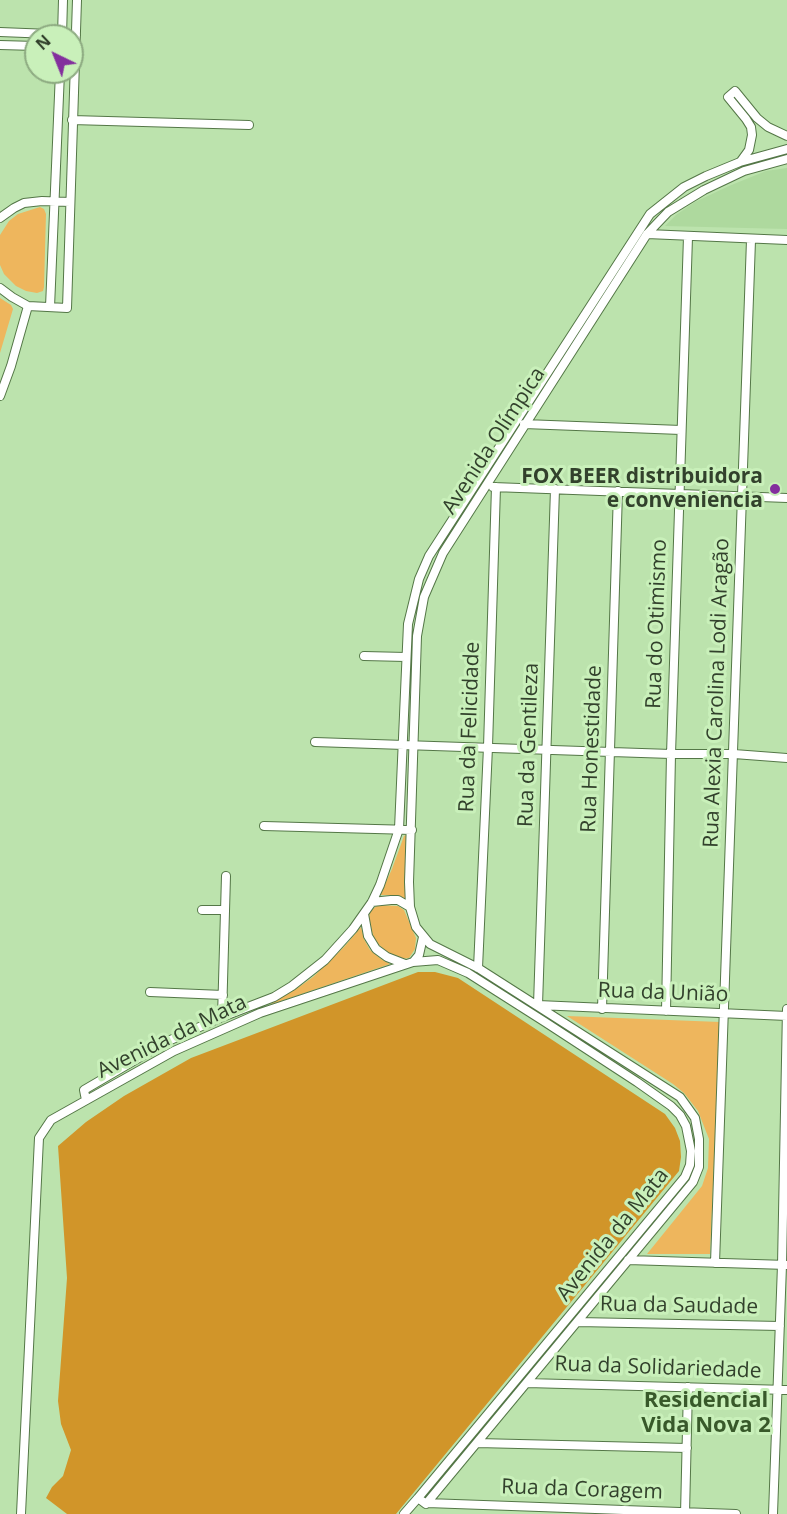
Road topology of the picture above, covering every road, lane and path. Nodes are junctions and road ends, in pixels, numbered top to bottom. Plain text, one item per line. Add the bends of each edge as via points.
1 (63, 0) edge
2 (77, 0) edge
3 (62, 24) edge
4 (76, 24) edge
5 (0, 32) edge
6 (24, 33) edge
7 (0, 45) edge
8 (24, 46) edge
9 (59, 84) edge
10 (72, 84) edge
11 (72, 120) junction
12 (249, 125) dead end
13 (787, 136) edge
14 (787, 149) edge
15 (787, 159) edge
16 (740, 162) junction
17 (54, 201) junction
18 (70, 202) junction
19 (0, 218) edge
20 (647, 234) junction
21 (688, 237) junction
22 (751, 240) junction
23 (787, 240) edge
24 (0, 288) edge
25 (28, 306) junction
26 (50, 307) junction
27 (0, 396) edge
28 (515, 422) junction
29 (527, 424) junction
30 (681, 430) junction
31 (473, 486) junction
32 (486, 487) junction
33 (496, 487) junction
34 (555, 489) junction
35 (618, 491) junction
36 (680, 494) junction
37 (742, 496) junction
38 (787, 498) edge
39 (364, 656) dead end
40 (405, 657) junction
41 (315, 742) dead end
42 (404, 745) junction
43 (414, 745) junction
44 (488, 747) junction
45 (547, 749) junction
46 (610, 751) junction
47 (671, 754) junction
48 (734, 754) junction
49 (787, 758) edge
50 (264, 826) dead end
51 (399, 829) junction
52 (412, 830) junction
53 (395, 846) joint
54 (226, 876) dead end
55 (372, 902) junction
56 (410, 907) junction
57 (202, 910) dead end
58 (225, 910) junction
59 (364, 914) junction
60 (423, 937) junction
61 (410, 963) junction
62 (478, 968) junction
63 (150, 992) dead end
64 (223, 995) junction
65 (539, 1003) junction
66 (602, 1009) junction
67 (787, 1009) edge
68 (666, 1011) junction
69 (725, 1013) junction
70 (787, 1016) edge
71 (222, 1017) junction
72 (86, 1100) junction
73 (617, 1259) junction
74 (630, 1260) junction
75 (715, 1263) junction
76 (784, 1265) edge
77 (578, 1322) junction
78 (780, 1326) junction
79 (527, 1383) junction
80 (688, 1387) junction
81 (777, 1390) junction
82 (787, 1390) edge
83 (477, 1443) junction
84 (687, 1448) junction
85 (418, 1498) junction
86 (427, 1503) junction
87 (557, 1510) edge
88 (685, 1513) edge
89 (21, 1514) edge
90 (404, 1514) edge
91 (736, 1514) edge
92 (774, 1514) edge

1 - 3 street
2 - 4 street
5 - 6 street
7 - 8 street
9 - 17 street
10 - 11 street
11 - 12 street
11 - 18 street
13 - 16 street via 768,127 731,94 751,127 751,143
14 - 16 street, Avenida Olímpica
15 - 20 street, Avenida Olímpica via 744,171 704,190 668,212
16 - 28 street, Avenida Olímpica via 684,187 650,214
17 - 18 street
17 - 19 street via 24,203
17 - 26 street
18 - 26 street via 67,308
20 - 21 street
20 - 29 street, Avenida Olímpica
21 - 22 street
21 - 30 street, Rua do Otimismo
22 - 23 street
22 - 37 street, Rua Alexia Carolina Lodi Aragão
24 - 25 street
25 - 26 street
25 - 27 street
28 - 29 street
28 - 31 street, Avenida Olímpica
29 - 30 street
29 - 32 street, Avenida Olímpica
30 - 36 street, Rua do Otimismo
31 - 32 street
31 - 40 street, Avenida Olímpica via 419,579 409,614
32 - 33 street
32 - 43 street, Avenida Olímpica via 443,553 424,597 415,664
33 - 34 street
33 - 44 street, Rua da Felicidade
34 - 35 street
34 - 45 street, Rua da Gentileza
35 - 36 street
35 - 46 street, Rua Honestidade
36 - 37 street
36 - 47 street, Rua do Otimismo
37 - 38 street
37 - 48 street, Rua Alexia Carolina Lodi Aragão
39 - 40 street
40 - 42 street, Avenida Olímpica
41 - 42 street
42 - 43 street
42 - 51 street, Avenida Olímpica
43 - 44 street
43 - 52 street, Avenida Olímpica
44 - 45 street
44 - 62 street, Rua da Felicidade
45 - 46 street
45 - 65 street, Rua da Gentileza
46 - 47 street
46 - 66 street, Rua Honestidade
47 - 48 street
47 - 68 street, Rua do Otimismo
48 - 49 street
48 - 69 street, Rua Alexia Carolina Lodi Aragão
50 - 51 street
51 - 52 street
51 - 53 street, Avenida Olímpica
52 - 56 street, Avenida Olímpica
53 - 55 street, Avenida da Mata
54 - 58 street
55 - 56 street via 398,900
55 - 59 street, Avenida da Mata
56 - 60 street
57 - 58 street
58 - 64 street
59 - 61 street via 368,936 376,949 387,957
59 - 71 street, Avenida da Mata via 325,960 292,986
60 - 61 street via 419,955
60 - 62 street, Avenida da Mata
61 - 72 street, Avenida da Mata via 231,1026
61 - 73 street, Avenida da Mata via 438,960 468,973 637,1082 680,1115 689,1138 688,1170 680,1185
62 - 65 street, Avenida da Mata
63 - 64 street
64 - 71 street
65 - 66 street, Rua da União
65 - 74 street, Avenida da Mata via 667,1087 695,1118 700,1150 693,1182
66 - 68 street, Rua da União
67 - 70 street
68 - 69 street, Rua da União
69 - 70 street, Rua da União
69 - 75 street, Rua Alexia Carolina Lodi Aragão
70 - 76 street
71 - 72 street, Avenida da Mata via 166,1042 84,1090
72 - 89 street via 51,1120 39,1138
73 - 74 street
73 - 85 street, Avenida da Mata
74 - 75 street
74 - 77 street, Avenida da Mata
75 - 76 street
76 - 78 street
77 - 78 street, Rua da Saudade
77 - 79 street, Avenida da Mata
78 - 81 street
79 - 80 street, Rua da Solidariedade
79 - 83 street, Avenida da Mata
80 - 81 street, Rua da Solidariedade
80 - 84 street
81 - 82 street, Rua da Solidariedade
81 - 92 street
83 - 84 street
83 - 86 street, Avenida da Mata
84 - 88 street
85 - 86 street
85 - 90 street, Avenida da Mata
86 - 87 street, Rua da Coragem
87 - 88 street, Rua da Coragem
88 - 91 street, Rua da Coragem

